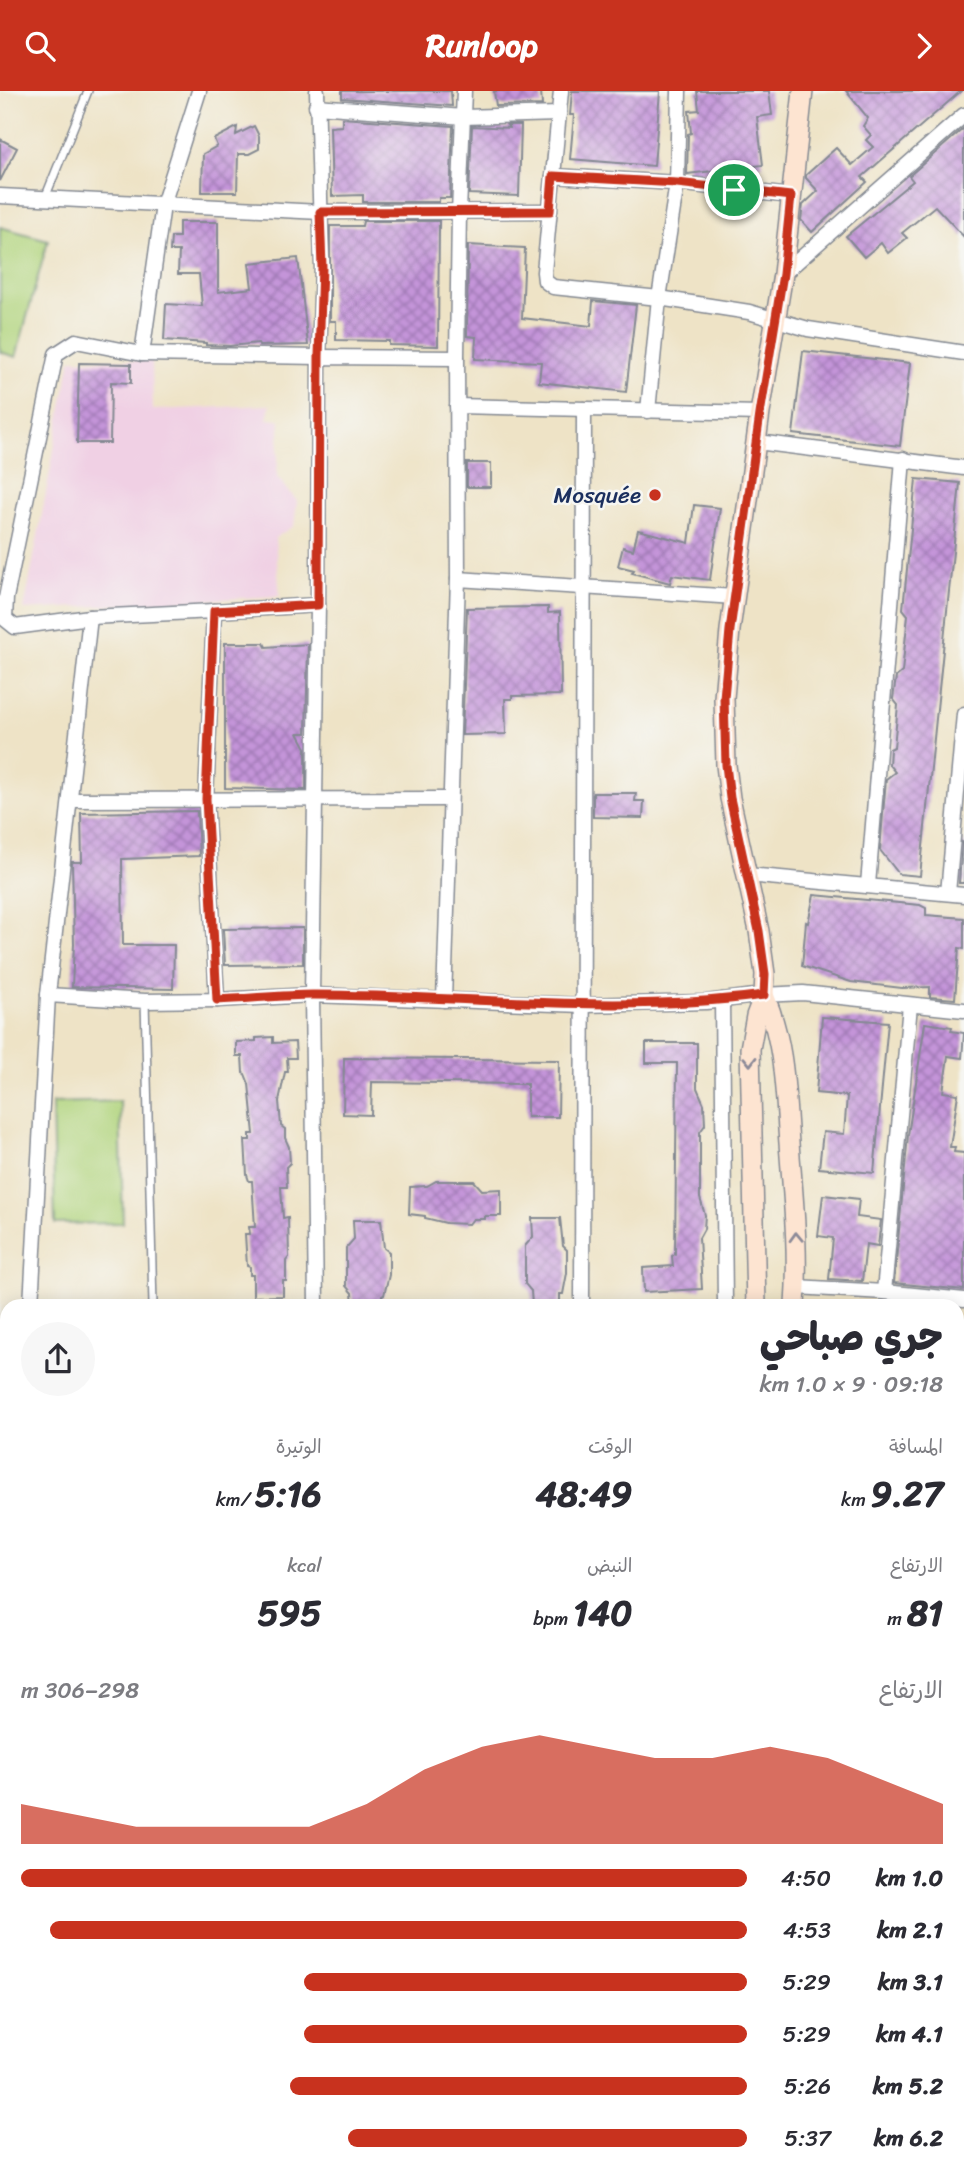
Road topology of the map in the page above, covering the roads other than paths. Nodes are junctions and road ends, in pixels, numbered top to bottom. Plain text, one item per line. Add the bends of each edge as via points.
1 (88, 91) edge
2 (199, 91) edge
3 (317, 91) edge
4 (464, 91) edge
5 (561, 91) edge
6 (679, 91) edge
7 (817, 91) edge
8 (802, 98) edge
9 (316, 106) junction
10 (559, 114) junction
11 (964, 115) edge
12 (464, 117) junction
13 (553, 176) junction
14 (677, 183) junction
15 (791, 196) junction
16 (0, 197) edge
17 (45, 199) junction
18 (163, 205) junction
19 (550, 211) junction
20 (320, 212) junction
21 (459, 212) junction
22 (783, 274) junction
23 (660, 298) junction
24 (775, 320) junction
25 (964, 353) edge
26 (142, 354) junction
27 (319, 356) junction
28 (457, 358) junction
29 (457, 406) junction
30 (584, 409) junction
31 (648, 411) junction
32 (760, 414) junction
33 (757, 442) junction
34 (903, 459) junction
35 (964, 468) edge
36 (458, 579) junction
37 (584, 587) junction
38 (735, 597) junction
39 (318, 605) junction
40 (214, 611) junction
41 (90, 617) junction
42 (964, 714) edge
43 (206, 799) junction
44 (450, 799) junction
45 (70, 800) junction
46 (316, 800) junction
47 (747, 875) junction
48 (868, 885) junction
49 (948, 893) junction
50 (964, 895) edge
51 (48, 995) junction
52 (312, 995) junction
53 (764, 995) junction
54 (217, 1000) junction
55 (443, 1000) junction
56 (722, 1000) junction
57 (145, 1001) junction
58 (583, 1005) junction
59 (910, 1005) junction
60 (964, 1010) edge
61 (884, 1292) junction
62 (795, 1296) edge
63 (31, 1299) edge
64 (153, 1299) edge
65 (316, 1299) edge
66 (582, 1299) edge
67 (725, 1299) edge
68 (756, 1299) edge
69 (954, 1299) edge

1 - 17 lane
2 - 18 street
3 - 9 street
4 - 12 street
5 - 10 street
6 - 14 street
7 - 8 street
8 - 15 street
9 - 12 street
9 - 20 street
10 - 12 street
10 - 13 street
11 - 22 street
12 - 21 street
13 - 14 street
13 - 19 street
14 - 15 street
14 - 23 street
15 - 22 street
16 - 17 street
17 - 18 street
18 - 20 street
18 - 26 street
19 - 21 street
19 - 23 street via 544,272 548,284
20 - 21 street
20 - 27 street
21 - 28 street
22 - 24 street
23 - 24 street via 749,311
23 - 31 street
24 - 25 street
24 - 32 street
26 - 27 street
26 - 41 street via 76,341 56,354 6,599 5,619 15,627
27 - 28 street
27 - 39 street
28 - 29 street
29 - 30 street
29 - 36 street
30 - 31 street
30 - 37 street
31 - 32 street
32 - 33 street
33 - 34 street
33 - 38 street
34 - 35 street
34 - 48 street
36 - 37 street
36 - 44 street
37 - 38 street
37 - 58 street
38 - 47 street via 724,731 730,798
39 - 40 street
39 - 46 street
40 - 41 street
40 - 43 street
41 - 45 street
42 - 49 street
43 - 45 street
43 - 46 street
43 - 54 street
44 - 46 street
44 - 55 street
45 - 51 street
46 - 52 street
47 - 48 street
47 - 53 street via 762,953
48 - 49 street
49 - 50 street
51 - 57 street
51 - 63 street
52 - 54 street
52 - 55 street
52 - 65 street
53 - 56 street
53 - 59 street via 824,994
62 -> 53 street via 796,1235 781,1047
53 -> 68 street via 750,1049
54 - 57 street
55 - 58 street
56 - 58 street
56 - 67 street
57 - 64 lane
58 - 66 street
59 - 60 street
59 - 61 street
61 - 62 street
61 - 69 street

